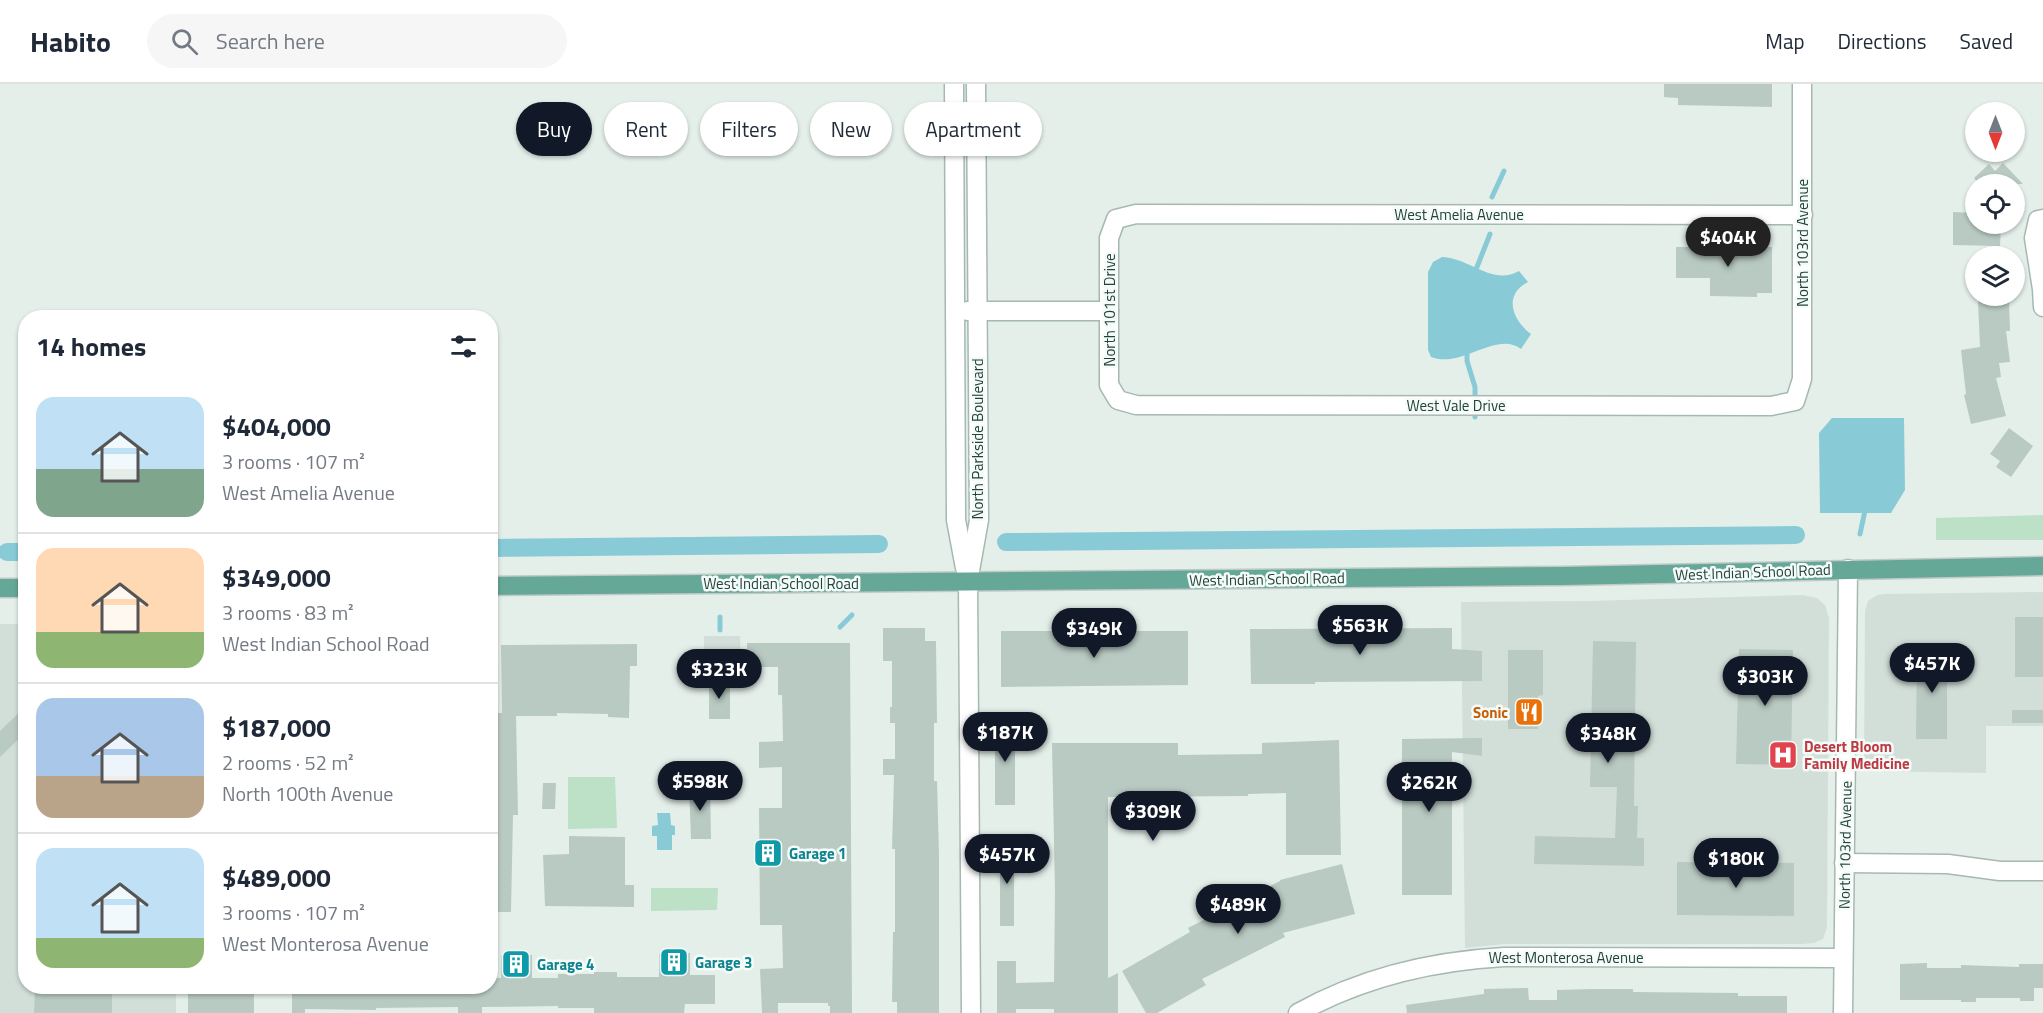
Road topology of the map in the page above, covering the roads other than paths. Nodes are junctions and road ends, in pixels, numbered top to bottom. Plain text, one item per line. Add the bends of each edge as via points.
1 (954, 84) edge
2 (976, 84) edge
3 (1802, 84) edge
4 (1803, 215) junction
5 (1116, 219) joint
6 (2041, 220) edge
7 (2043, 307) edge
8 (977, 311) junction
9 (1109, 311) junction
10 (955, 312) junction
11 (1118, 400) joint
12 (1795, 401) joint
13 (2043, 566) edge
14 (1848, 569) junction
15 (968, 582) junction
16 (498, 586) edge
17 (0, 588) edge
18 (18, 588) edge
19 (1845, 863) junction
20 (2043, 871) edge
21 (1843, 958) junction
22 (971, 1013) edge
23 (1298, 1013) edge
24 (1843, 1013) edge

1 - 10 street, North Parkside Boulevard
2 - 8 street, North Parkside Boulevard
3 - 4 street, North 103rd Avenue
4 - 5 street, West Amelia Avenue via 1136,214
4 - 12 street, North 103rd Avenue via 1802,379
5 - 9 street, North 101st Drive via 1109,238
6 - 7 street via 2034,238
8 - 9 street
8 - 10 street
8 - 15 street, North Parkside Boulevard via 979,520
9 - 11 street, North 101st Drive via 1109,385
10 - 15 street, North Parkside Boulevard via 956,520
11 - 12 street, West Vale Drive via 1136,405 1771,406
13 - 14 main road, West Indian School Road
14 - 15 main road, West Indian School Road
14 - 19 street, North 103rd Avenue
15 - 16 main road, West Indian School Road
15 - 22 street
17 - 18 main road
19 - 20 street via 1948,864 2000,871
19 - 21 street, North 103rd Avenue
21 - 23 street, West Monterosa Avenue via 1465,959 1384,976 1326,997
21 - 24 street, North 103rd Avenue

